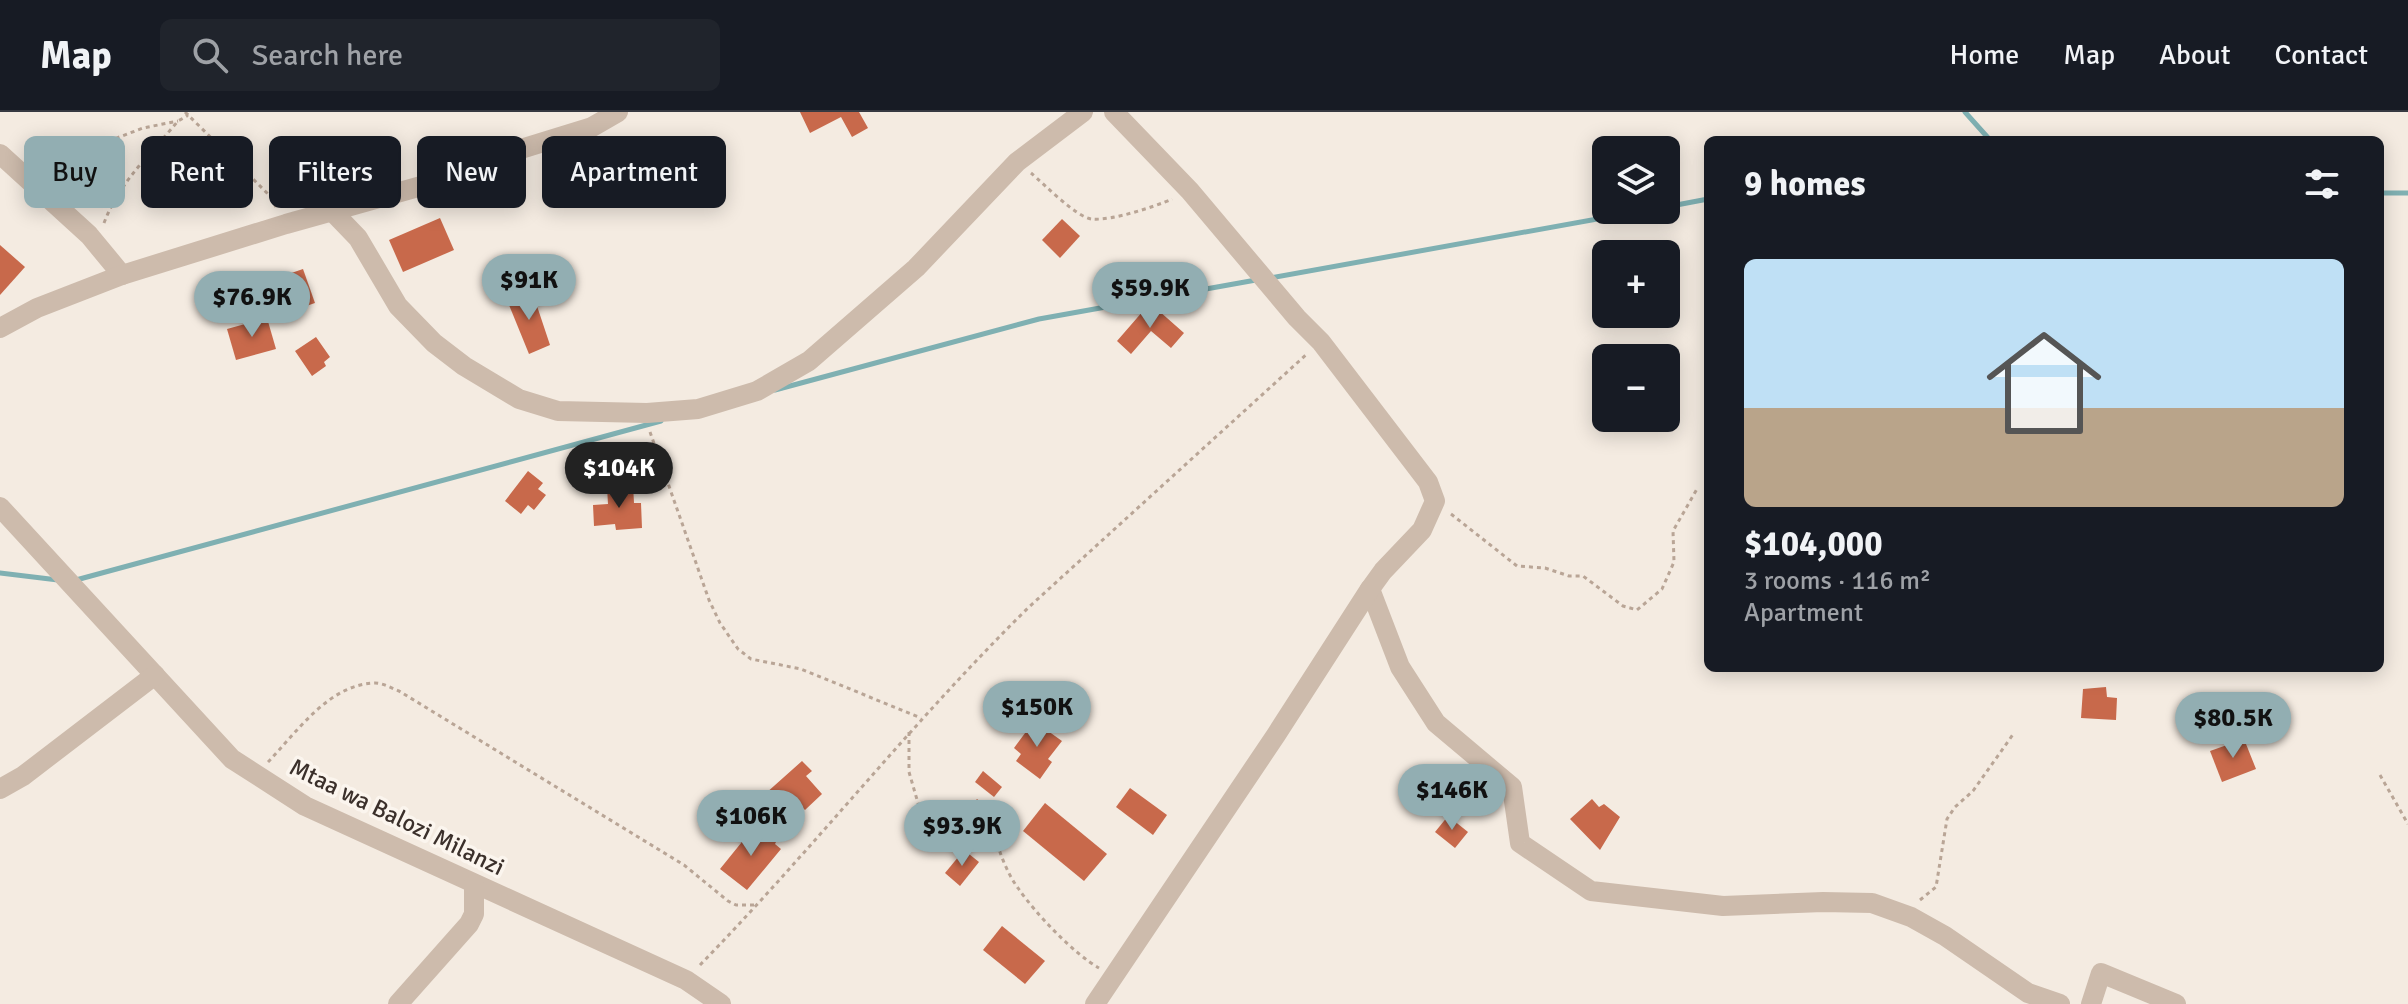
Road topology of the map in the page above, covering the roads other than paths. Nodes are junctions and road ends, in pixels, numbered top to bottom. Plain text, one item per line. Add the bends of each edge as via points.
1 (618, 112) edge
2 (1083, 112) edge
3 (1114, 112) edge
4 (0, 154) edge
5 (332, 211) junction
6 (122, 275) junction
7 (0, 328) edge
8 (0, 507) edge
9 (1370, 589) junction
10 (155, 675) junction
11 (0, 789) edge
12 (474, 884) junction
13 (398, 1004) edge
14 (721, 1004) edge
15 (1095, 1004) edge
16 (2060, 1004) edge
17 (2091, 1004) edge
18 (2176, 1004) edge

1 - 5 street via 592,127 425,185
2 - 5 street via 1017,162 916,268 809,361 757,391 698,409 647,413 537,406 434,343 398,306 358,238
3 - 9 street via 1321,342 1428,482 1435,501 1422,530
4 - 6 street via 95,241
5 - 6 street
6 - 7 street
8 - 10 street, Mtaa wa Balozi Milanzi
9 - 15 street
9 - 16 street via 1400,667 1436,723 1512,787 1520,843 1591,891 1723,906 1872,903 1911,917 2028,993
10 - 11 street
10 - 12 street, Mtaa wa Balozi Milanzi via 232,759 256,776 305,806
12 - 13 street via 469,924
12 - 14 street, Mtaa wa Balozi Milanzi via 686,980
17 - 18 street via 2101,973

